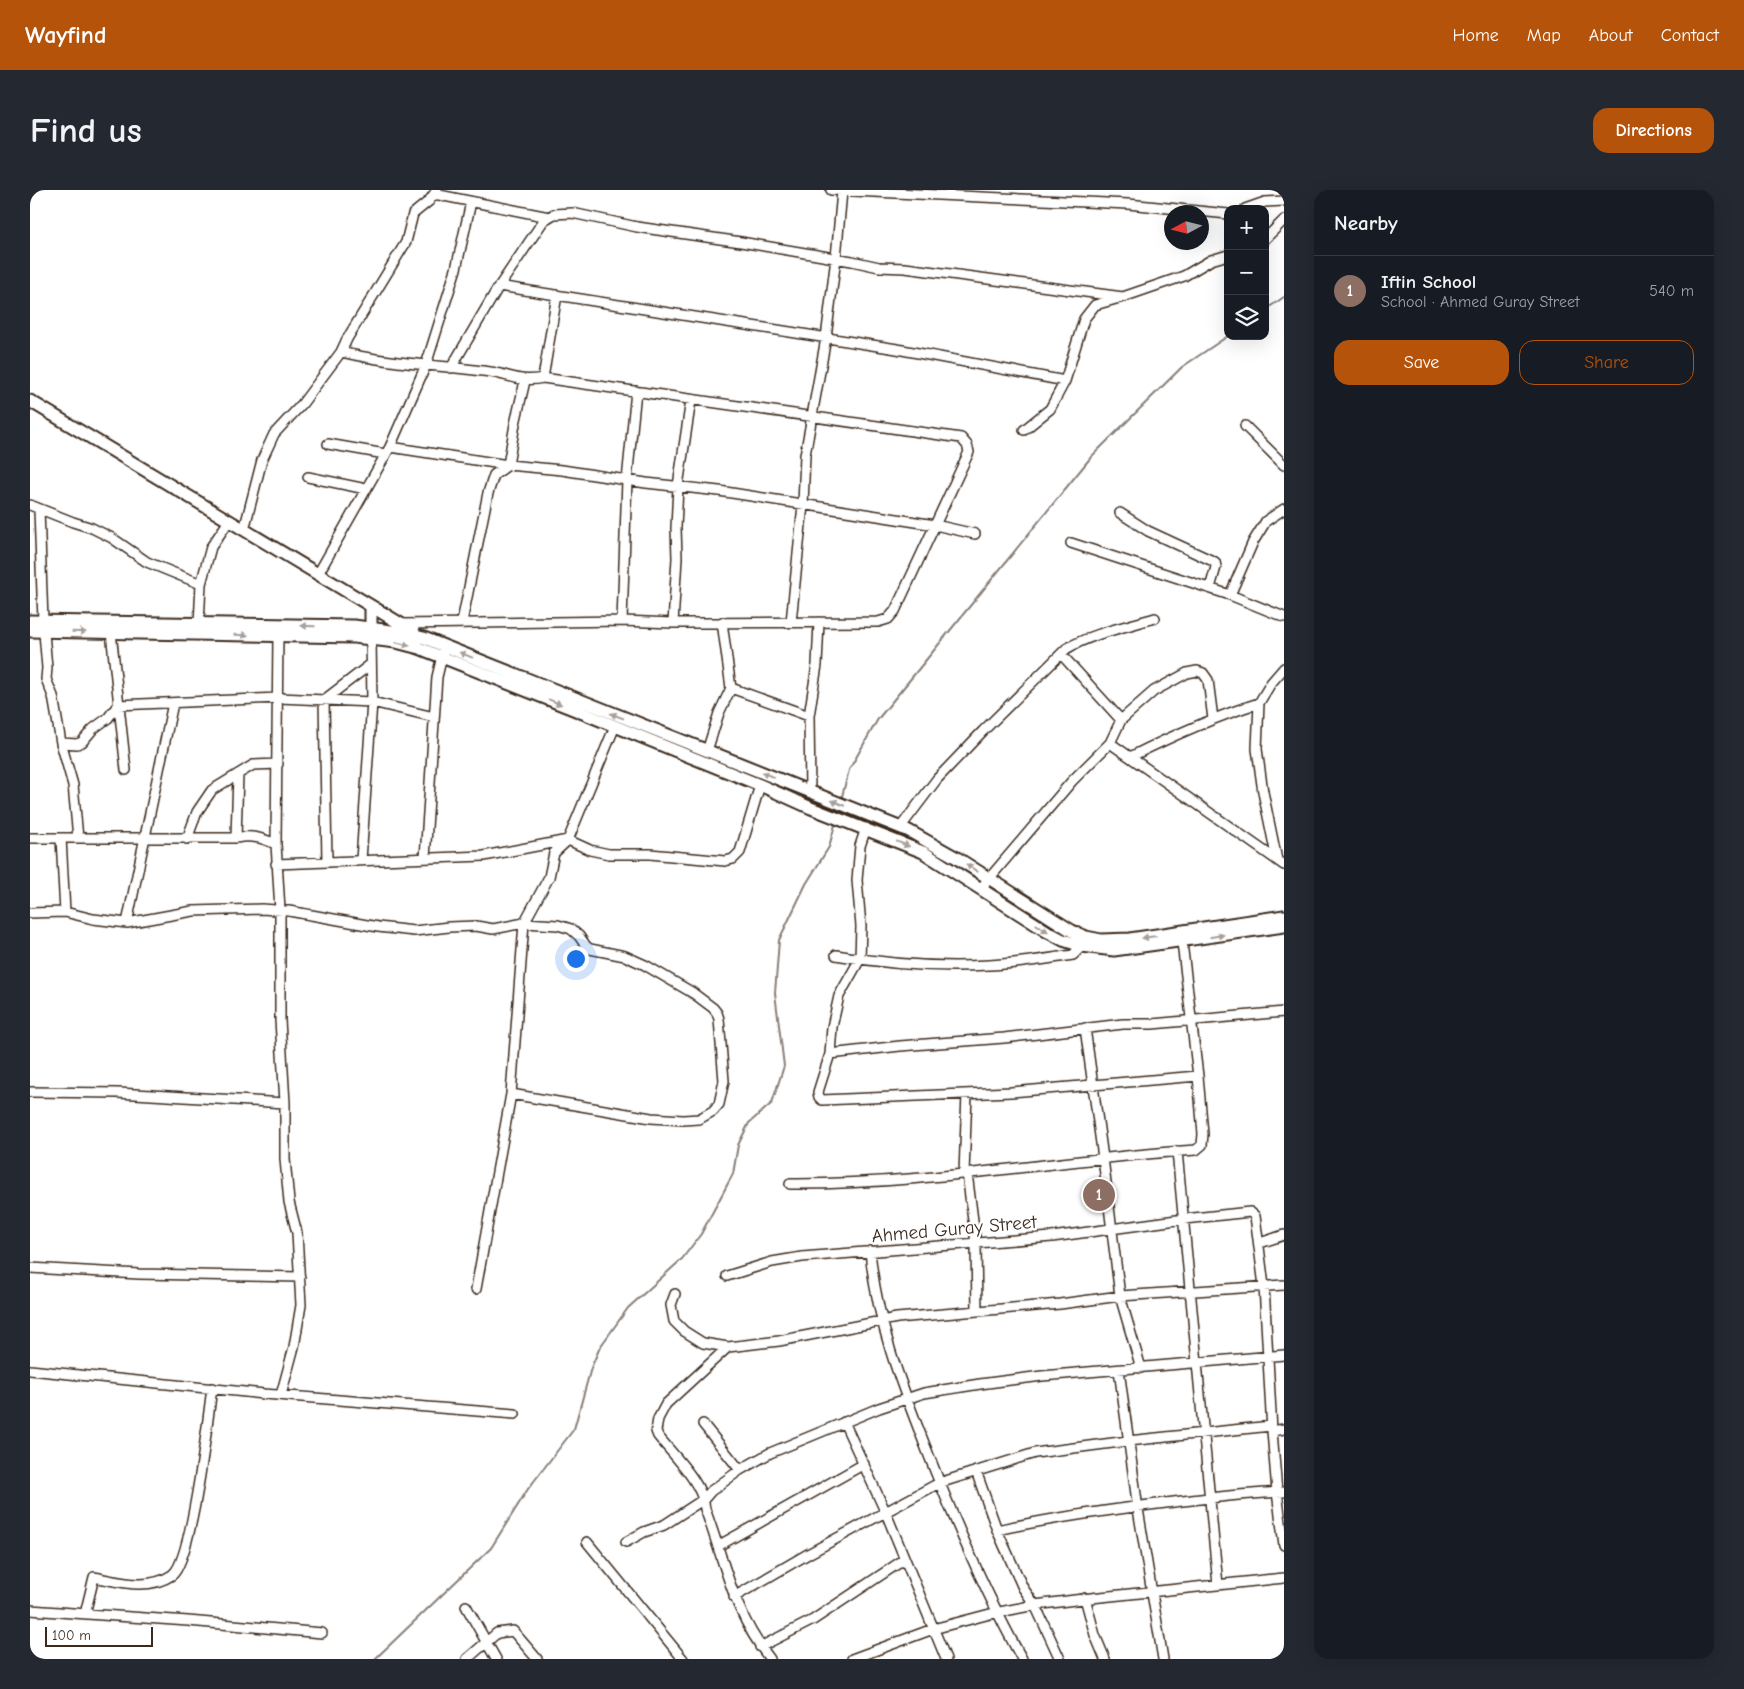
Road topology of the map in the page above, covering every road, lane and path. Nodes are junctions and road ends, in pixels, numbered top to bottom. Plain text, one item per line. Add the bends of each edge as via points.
1 (831, 190) edge
2 (842, 191) edge
3 (436, 192) edge
4 (1284, 201) edge
5 (471, 202) junction
6 (1256, 205) edge
7 (1224, 214) edge
8 (549, 217) junction
9 (1284, 220) edge
10 (1269, 235) edge
11 (1224, 255) edge
12 (836, 258) junction
13 (499, 286) junction
14 (556, 295) junction
15 (1123, 298) junction
16 (826, 338) junction
17 (341, 352) junction
18 (426, 366) junction
19 (451, 368) junction
20 (543, 378) junction
21 (525, 381) junction
22 (1065, 381) junction
23 (636, 391) junction
24 (691, 400) junction
25 (30, 401) edge
26 (811, 416) junction
27 (1244, 426) dead end
28 (1024, 430) dead end
29 (328, 444) dead end
30 (388, 451) junction
31 (508, 465) junction
32 (1284, 465) edge
33 (308, 477) dead end
34 (627, 480) junction
35 (678, 486) junction
36 (366, 489) junction
37 (30, 505) edge
38 (803, 505) junction
39 (1284, 508) edge
40 (39, 510) junction
41 (1120, 513) dead end
42 (229, 520) junction
43 (935, 525) junction
44 (244, 530) junction
45 (975, 534) dead end
46 (1071, 543) dead end
47 (318, 574) junction
48 (201, 584) junction
49 (1210, 588) junction
50 (1230, 595) junction
51 (371, 606) junction
52 (1284, 617) edge
53 (1155, 618) dead end
54 (30, 621) edge
55 (462, 622) junction
56 (622, 622) junction
57 (722, 622) junction
58 (791, 622) junction
59 (819, 622) junction
60 (673, 623) junction
61 (198, 624) junction
62 (400, 624) junction
63 (43, 626) junction
64 (30, 631) edge
65 (111, 632) junction
66 (371, 633) junction
67 (278, 635) junction
68 (424, 638) junction
69 (443, 652) junction
70 (1061, 654) junction
71 (372, 664) junction
72 (1284, 668) edge
73 (731, 688) junction
74 (279, 698) junction
75 (324, 700) junction
76 (173, 702) junction
77 (372, 702) junction
78 (1258, 703) junction
79 (118, 705) junction
80 (809, 716) junction
81 (434, 717) junction
82 (1213, 719) junction
83 (1121, 720) junction
84 (615, 726) junction
85 (62, 743) junction
86 (1110, 744) junction
87 (707, 751) junction
88 (1130, 757) junction
89 (278, 764) junction
90 (126, 770) dead end
91 (238, 774) junction
92 (760, 785) junction
93 (812, 792) junction
94 (862, 827) junction
95 (900, 828) junction
96 (30, 838) edge
97 (61, 838) junction
98 (78, 838) junction
99 (187, 838) junction
100 (236, 838) junction
101 (144, 839) junction
102 (568, 840) junction
103 (276, 844) junction
104 (425, 858) junction
105 (361, 860) junction
106 (326, 861) junction
107 (1281, 862) edge
108 (276, 864) junction
109 (988, 878) junction
110 (981, 888) junction
111 (280, 910) junction
112 (65, 912) junction
113 (30, 913) edge
114 (1284, 916) edge
115 (127, 923) junction
116 (524, 923) junction
117 (1284, 926) edge
118 (1181, 937) junction
119 (1082, 946) junction
120 (836, 955) dead end
121 (860, 959) junction
122 (1284, 1012) edge
123 (1192, 1020) junction
124 (1085, 1028) junction
125 (830, 1054) junction
126 (1198, 1076) junction
127 (1093, 1084) junction
128 (30, 1092) edge
129 (511, 1094) junction
130 (967, 1094) junction
131 (285, 1103) junction
132 (1178, 1151) junction
133 (1103, 1158) junction
134 (965, 1173) junction
135 (790, 1184) dead end
136 (1184, 1219) junction
137 (1112, 1230) junction
138 (1284, 1235) edge
139 (1260, 1243) junction
140 (976, 1244) junction
141 (870, 1251) junction
142 (30, 1268) edge
143 (727, 1276) dead end
144 (300, 1277) junction
145 (1284, 1285) edge
146 (1264, 1286) junction
147 (476, 1289) dead end
148 (1191, 1291) junction
149 (675, 1294) dead end
150 (1120, 1296) junction
151 (977, 1311) junction
152 (881, 1320) junction
153 (728, 1347) junction
154 (1284, 1354) edge
155 (1267, 1356) junction
156 (1198, 1362) junction
157 (1141, 1368) junction
158 (30, 1370) edge
159 (1119, 1370) junction
160 (212, 1388) junction
161 (281, 1395) junction
162 (907, 1398) junction
163 (515, 1414) dead end
164 (844, 1422) junction
165 (703, 1424) dead end
166 (1271, 1428) junction
167 (1284, 1429) edge
168 (1204, 1433) junction
169 (1128, 1441) junction
170 (864, 1464) junction
171 (740, 1470) junction
172 (976, 1471) junction
173 (939, 1482) junction
174 (1280, 1492) edge
175 (1210, 1498) junction
176 (704, 1499) junction
177 (1137, 1506) junction
178 (886, 1513) junction
179 (997, 1530) junction
180 (587, 1542) dead end
181 (626, 1542) dead end
182 (1284, 1545) edge
183 (718, 1546) junction
184 (905, 1559) junction
185 (1284, 1578) edge
186 (1218, 1585) junction
187 (1151, 1592) junction
188 (734, 1597) junction
189 (1085, 1598) junction
190 (1034, 1605) junction
191 (466, 1606) dead end
192 (30, 1610) edge
193 (996, 1613) junction
194 (85, 1614) junction
195 (933, 1629) junction
196 (322, 1633) dead end
197 (487, 1643) junction
198 (760, 1647) junction
199 (467, 1659) edge
200 (496, 1659) edge
201 (537, 1659) edge
202 (683, 1659) edge
203 (770, 1659) edge
204 (852, 1659) edge
205 (946, 1659) edge
206 (1022, 1659) edge
207 (1060, 1659) edge
208 (1105, 1659) edge
209 (1163, 1659) edge

1 - 2 street
2 - 7 street via 1128,204
2 - 12 street
3 - 5 street
3 - 17 street via 412,214 406,242
4 - 6 street
5 - 8 street
5 - 18 street via 456,269
8 - 12 street via 572,213 636,227
8 - 13 street
9 - 10 street
11 - 15 street via 1184,276
12 - 15 street via 879,268 924,271
12 - 16 street
13 - 14 street
13 - 19 street
14 - 16 street
14 - 20 street
15 - 22 street via 1095,305 1084,318
16 - 22 street
16 - 26 street
17 - 18 street
17 - 44 street via 302,404 274,434 262,460
18 - 19 street
18 - 30 street
19 - 21 street via 492,372
20 - 21 street
20 - 23 street
21 - 31 street
22 - 28 street via 1050,409
23 - 24 street
23 - 34 street
24 - 26 street
24 - 35 street
25 - 42 main road
26 - 38 street via 805,454
26 - 43 street via 961,438 969,452
27 - 32 street
29 - 30 street
30 - 31 street
30 - 36 street
31 - 34 street
31 - 55 street via 494,475 488,493
33 - 36 street
34 - 35 street
34 - 56 street
35 - 38 street
35 - 60 street
36 - 47 street
37 - 40 street
38 - 43 street
38 - 58 street
39 - 50 street via 1266,521 1252,542
40 - 48 street via 92,528 147,562
40 - 63 street
41 - 49 street via 1148,531 1215,562
42 - 44 main road
42 - 48 street via 211,547
43 - 45 street
43 - 59 street via 895,611 888,619 878,622
44 - 47 main road
46 - 49 street
47 - 51 main road
48 - 61 street
49 - 50 street
50 - 52 street
51 - 62 main road
51 - 66 main road
53 - 70 street via 1079,642
54 - 63 main road
55 - 56 street
55 - 62 street
56 - 60 street
57 - 58 street
57 - 60 street
57 - 73 street
58 - 59 street
59 - 80 street via 817,665
61 - 63 main road
66 -> 61 main road
62 - 68 main road
63 - 64 main road
63 -> 65 main road
63 - 85 street via 46,679 55,704
65 -> 67 main road
65 - 79 street
66 - 67 main road via 354,636
66 - 68 main road
66 -> 69 main road
66 - 71 street
67 - 74 street
68 - 69 main road
69 - 81 street via 437,677
69 -> 84 main road
87 -> 69 main road
70 - 83 street
70 - 95 street via 938,779
71 - 75 street
71 - 77 street
72 - 78 street
73 - 80 street
73 - 87 street
74 - 75 street
74 - 76 street
74 - 89 street
75 - 77 street
75 - 106 street
76 - 79 street
76 - 101 street
77 - 81 street
77 - 105 street
78 - 82 street
78 - 107 street via 1257,749 1263,792
79 - 85 street via 82,742
79 - 90 street
80 - 93 street
81 - 104 street
82 - 83 street via 1208,680 1197,671 1154,692
82 - 88 street
83 - 86 street
84 - 92 main road
84 - 102 street
85 - 98 street via 73,785
86 - 88 street
86 - 109 street via 1072,781
93 -> 87 main road
88 - 107 street
89 - 91 street via 253,765
89 - 103 street
91 - 99 street via 212,790 197,812
91 - 100 street
92 - 94 main road
92 - 102 street via 740,852 733,859 609,854
95 -> 93 main road
94 -> 110 main road via 923,852
94 - 121 street via 857,880
109 -> 95 main road
96 - 97 street
97 - 98 street
97 - 112 street
98 - 101 street
99 - 100 street
99 - 101 street
100 - 103 street via 259,837
101 - 115 street
102 - 104 street via 484,856
102 - 116 street via 554,853 549,877
103 - 108 street
104 - 105 street
105 - 106 street
106 - 108 street
108 - 111 street
109 - 110 street
118 -> 109 main road via 1114,941 1086,937
110 -> 119 main road via 1048,932
111 - 115 street via 193,911
111 - 116 street via 414,931 476,926 493,929
111 - 131 street via 280,1020
112 - 113 street
112 - 115 street
114 - 118 main road
116 - 129 street
116 - 129 street via 558,924 571,929 590,949 625,956 645,965 712,1008 719,1019 724,1081 719,1104 713,1112 699,1119 683,1120 651,1118
118 -> 117 main road
118 - 119 main road via 1114,950
118 - 123 street
119 - 121 street via 1073,955 991,965 946,966
120 - 121 street
121 - 125 street via 839,996
122 - 123 street
123 - 124 street
123 - 126 street
124 - 125 street
124 - 127 street
125 - 130 street via 818,1092 822,1100
126 - 127 street
126 - 132 street via 1202,1145 1196,1150
127 - 130 street
127 - 133 street
128 - 131 street via 118,1092
129 - 147 street
130 - 134 street
131 - 144 street via 285,1159
132 - 133 street
132 - 136 street
133 - 134 street
133 - 137 street
134 - 135 street
134 - 140 street
136 - 137 street, Ahmed Guray Street
136 - 139 street, Ahmed Guray Street via 1250,1212 1255,1216
136 - 148 street
137 - 140 street, Ahmed Guray Street
137 - 150 street
138 - 139 street
139 - 146 street
140 - 141 street, Ahmed Guray Street
140 - 151 street
141 - 143 street, Ahmed Guray Street via 772,1262
141 - 152 street
142 - 144 street
144 - 161 street via 301,1305
145 - 146 street
146 - 148 street
146 - 155 street
148 - 150 street
148 - 156 street
149 - 153 street via 671,1305 674,1321 703,1343
150 - 151 street
150 - 157 street
151 - 152 street
152 - 153 street via 779,1341
152 - 162 street
153 - 176 street via 666,1404 656,1431 698,1486
154 - 155 street
155 - 156 street
155 - 166 street
156 - 157 street
156 - 168 street
157 - 159 street
158 - 160 street
159 - 162 street via 980,1384
159 - 169 street
160 - 161 street
160 - 194 street via 198,1490 183,1556 174,1573 160,1581 139,1585 94,1577
161 - 163 street
162 - 164 street
162 - 173 street
164 - 170 street
164 - 171 street via 770,1453
165 - 171 street
166 - 167 street
166 - 168 street
166 - 174 street
168 - 169 street
168 - 175 street
169 - 172 street via 1035,1453
169 - 177 street
170 - 178 street
170 - 183 street
171 - 176 street
172 - 173 street
172 - 179 street
173 - 178 street
173 - 193 street
174 - 175 street
174 - 182 street
175 - 177 street
175 - 186 street
176 - 181 street via 664,1524
176 - 183 street
177 - 179 street
177 - 187 street
178 - 184 street
178 - 188 street
179 - 190 street
180 - 202 street
183 - 188 street
184 - 195 street
184 - 198 street via 812,1620
185 - 186 street
186 - 187 street
187 - 189 street
187 - 209 street
188 - 198 street
189 - 190 street
189 - 208 street
190 - 193 street
190 - 207 street
191 - 197 street
192 - 194 street
193 - 195 street
193 - 206 street
194 - 196 street
195 - 204 street
195 - 205 street
197 - 199 street
197 - 200 street
197 - 201 street via 497,1633 513,1631
198 - 203 street

